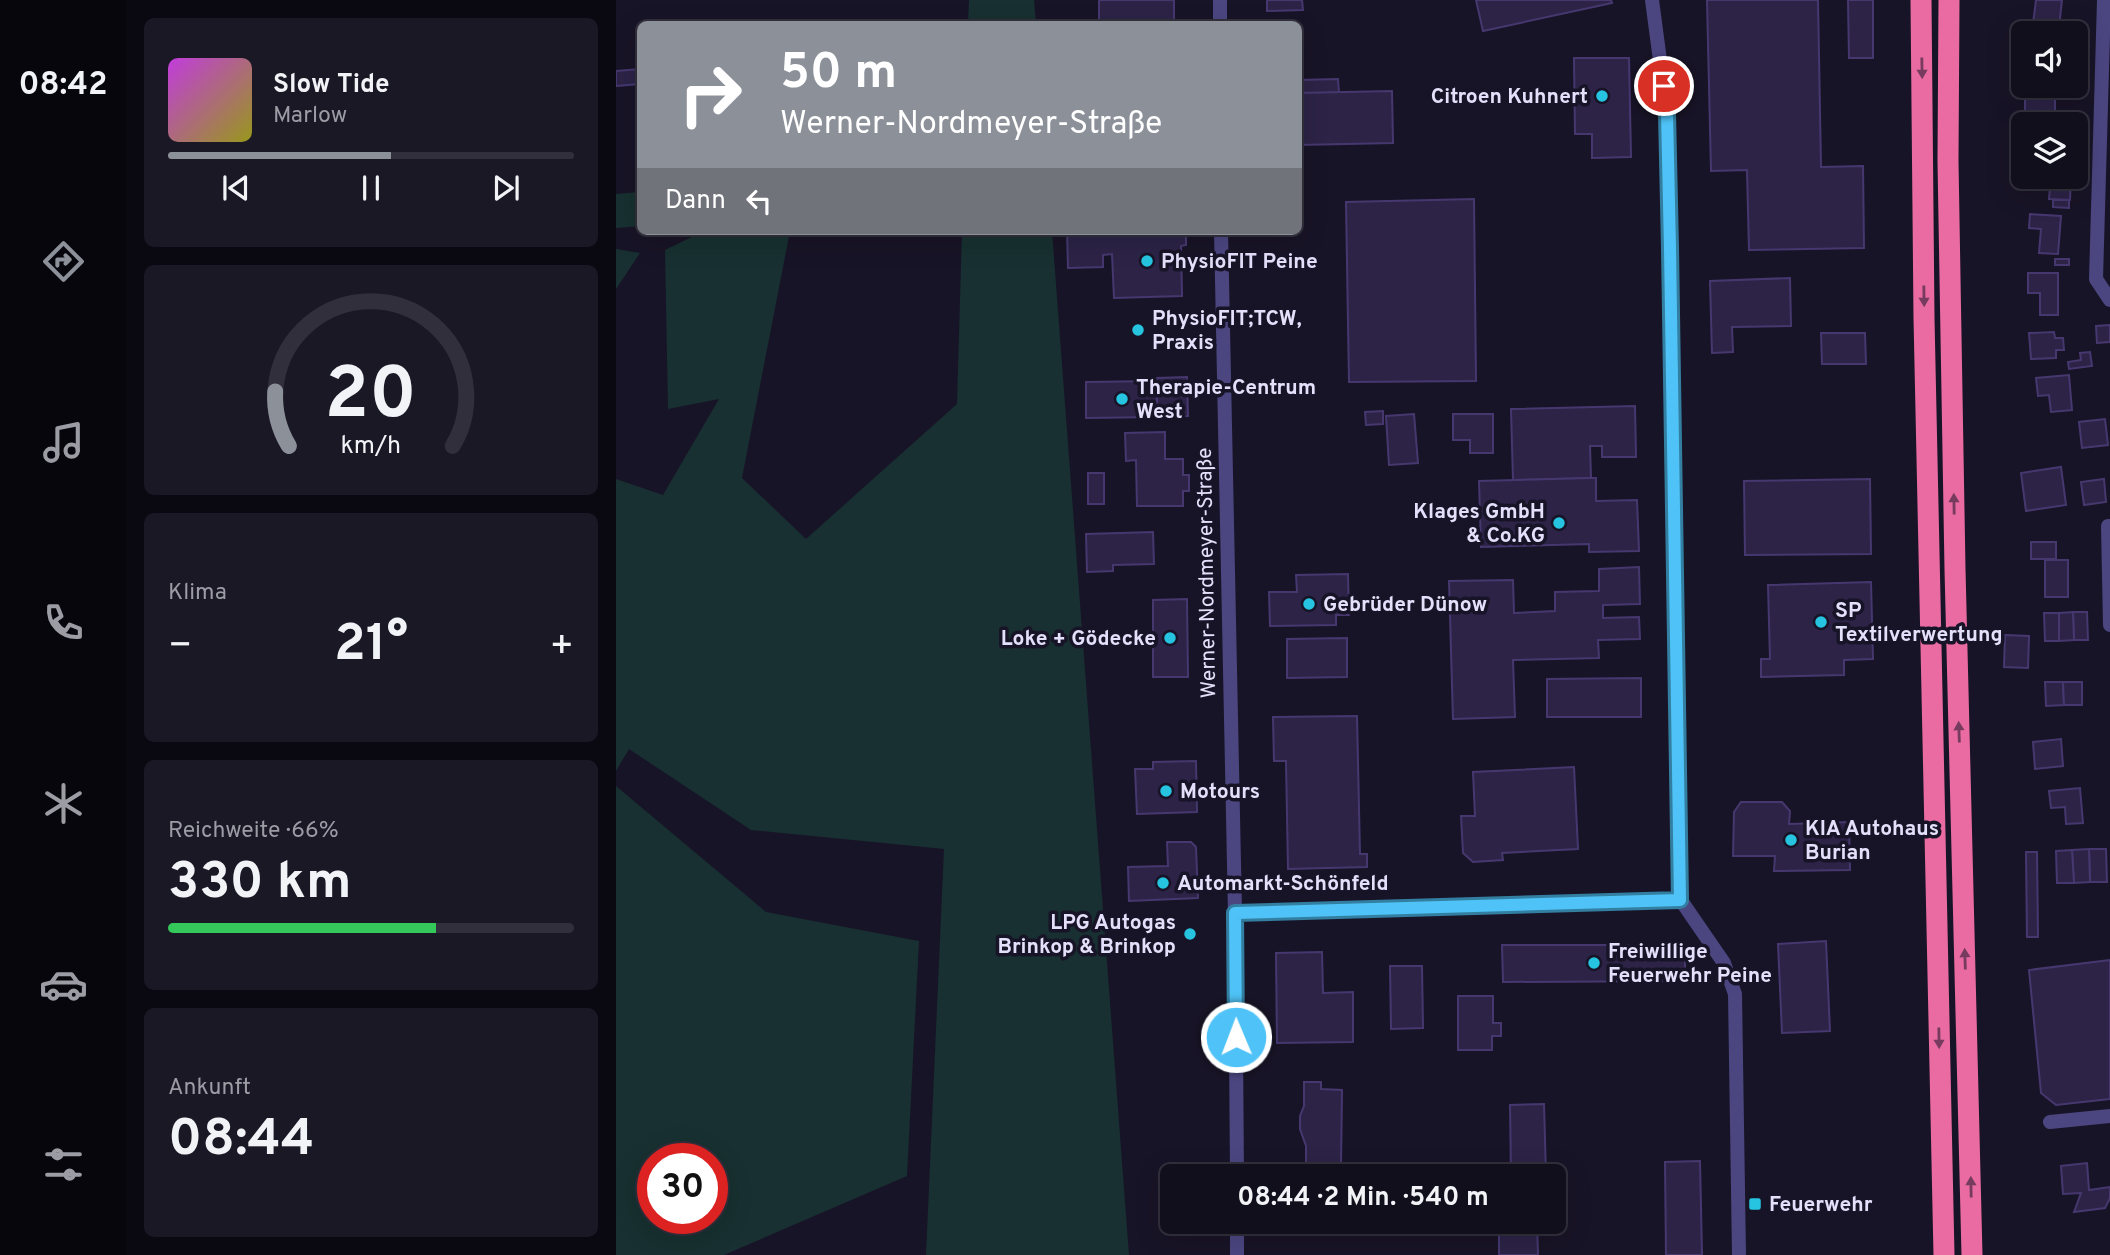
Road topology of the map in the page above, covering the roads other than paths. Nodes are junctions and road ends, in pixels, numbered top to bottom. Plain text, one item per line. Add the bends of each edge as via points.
1 (1220, 0) edge
2 (1652, 0) edge
3 (1921, 0) edge
4 (1949, 0) edge
5 (2104, 0) edge
6 (1220, 21) edge
7 (1221, 235) edge
8 (2110, 300) edge
9 (2110, 526) edge
10 (2110, 625) edge
11 (1680, 900) junction
12 (1235, 913) junction
13 (2110, 1115) edge
14 (2050, 1122) dead end
15 (1237, 1164) edge
16 (1237, 1234) edge
17 (1237, 1255) edge
18 (1739, 1255) edge
19 (1944, 1255) edge
20 (1972, 1255) edge

1 - 6 street
2 - 11 street via 1667,113
3 -> 19 highway
20 -> 4 highway via 1954,542
5 - 8 street via 2096,279
7 - 12 street, Werner-Nordmeyer-Straße
9 - 10 street
11 - 12 street
11 - 18 street via 1724,963 1735,994
12 - 15 street, Werner-Nordmeyer-Straße
13 - 14 street
16 - 17 street

